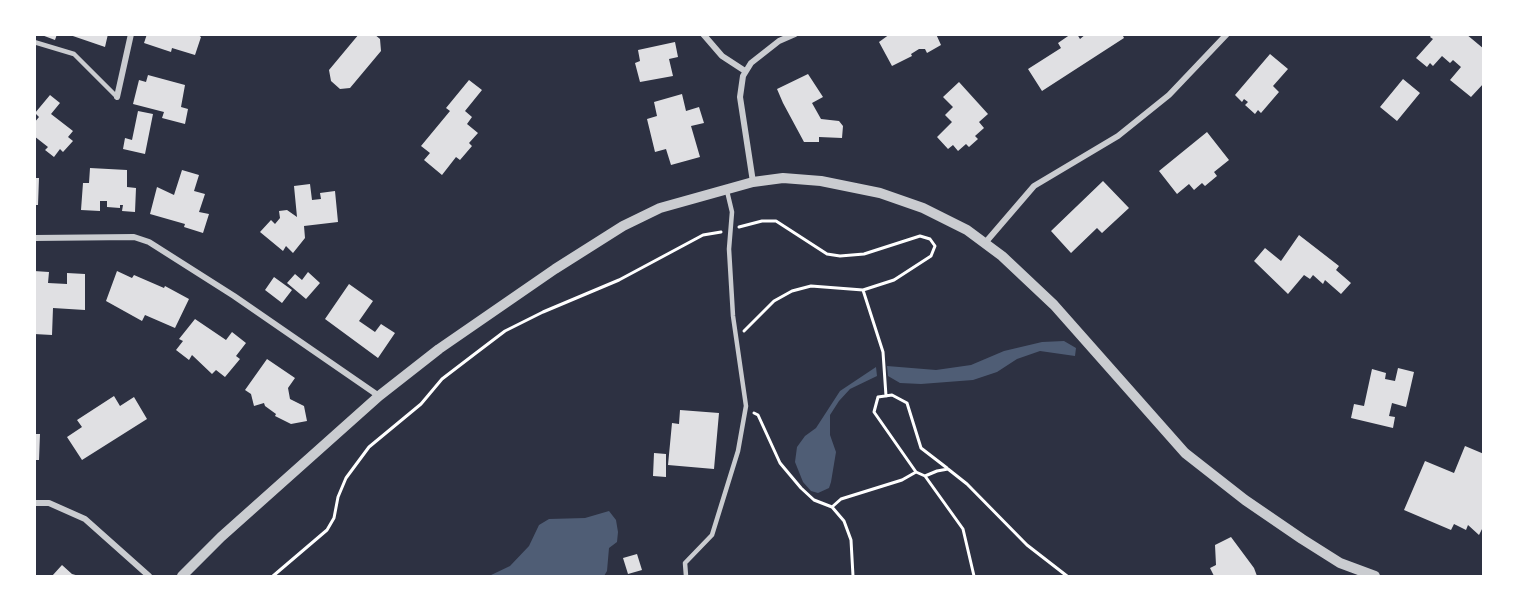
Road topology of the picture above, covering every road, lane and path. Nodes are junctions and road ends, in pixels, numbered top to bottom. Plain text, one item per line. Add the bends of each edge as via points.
1 (131, 34) edge
2 (704, 34) edge
3 (795, 34) edge
4 (1227, 34) edge
5 (34, 42) edge
6 (745, 71) junction
7 (117, 97) joint
8 (753, 182) junction
9 (726, 188) junction
10 (731, 230) junction
11 (34, 238) edge
12 (985, 243) junction
13 (863, 290) junction
14 (736, 341) junction
15 (379, 396) junction
16 (885, 396) junction
17 (746, 409) junction
18 (948, 469) junction
19 (916, 472) junction
20 (925, 476) junction
21 (34, 502) edge
22 (832, 507) junction
23 (149, 576) edge
24 (182, 576) edge
25 (273, 576) edge
26 (686, 576) edge
27 (853, 576) edge
28 (974, 576) edge
29 (1067, 576) edge
30 (1375, 576) edge

1 - 7 street
2 - 6 street via 722,56
3 - 6 street via 779,41
4 - 12 street via 1169,95 1118,136 1034,186
5 - 7 lane via 74,54
6 - 8 street via 740,97
8 - 9 street
8 - 12 street via 783,178 821,181 880,193 923,208
9 - 10 lane via 732,212
9 - 15 street via 660,208 623,226 555,268
10 - 13 path via 776,221 827,254 840,256 864,254 920,236 930,239 935,246 931,256 894,280
10 - 14 lane
10 - 25 path via 695,239 619,280 543,312 495,339 442,379 421,404 369,447 346,478 327,530
11 - 15 street via 134,237 149,242
12 - 30 street via 1054,305 1185,453 1302,539 1340,563
13 - 14 path via 811,286 792,291 754,318
13 - 16 path via 883,352
14 - 17 lane
15 - 24 street
16 - 18 path via 892,395 907,403 921,448
16 - 19 path via 878,397 874,412
17 - 22 path via 758,415 780,463 801,488 814,500
17 - 26 lane via 738,451 712,535 685,563
18 - 20 path
18 - 29 path via 1028,545
19 - 20 path
19 - 22 path via 841,499
20 - 28 path via 963,529
21 - 23 street via 49,503 85,519
22 - 27 path via 844,521 851,540

